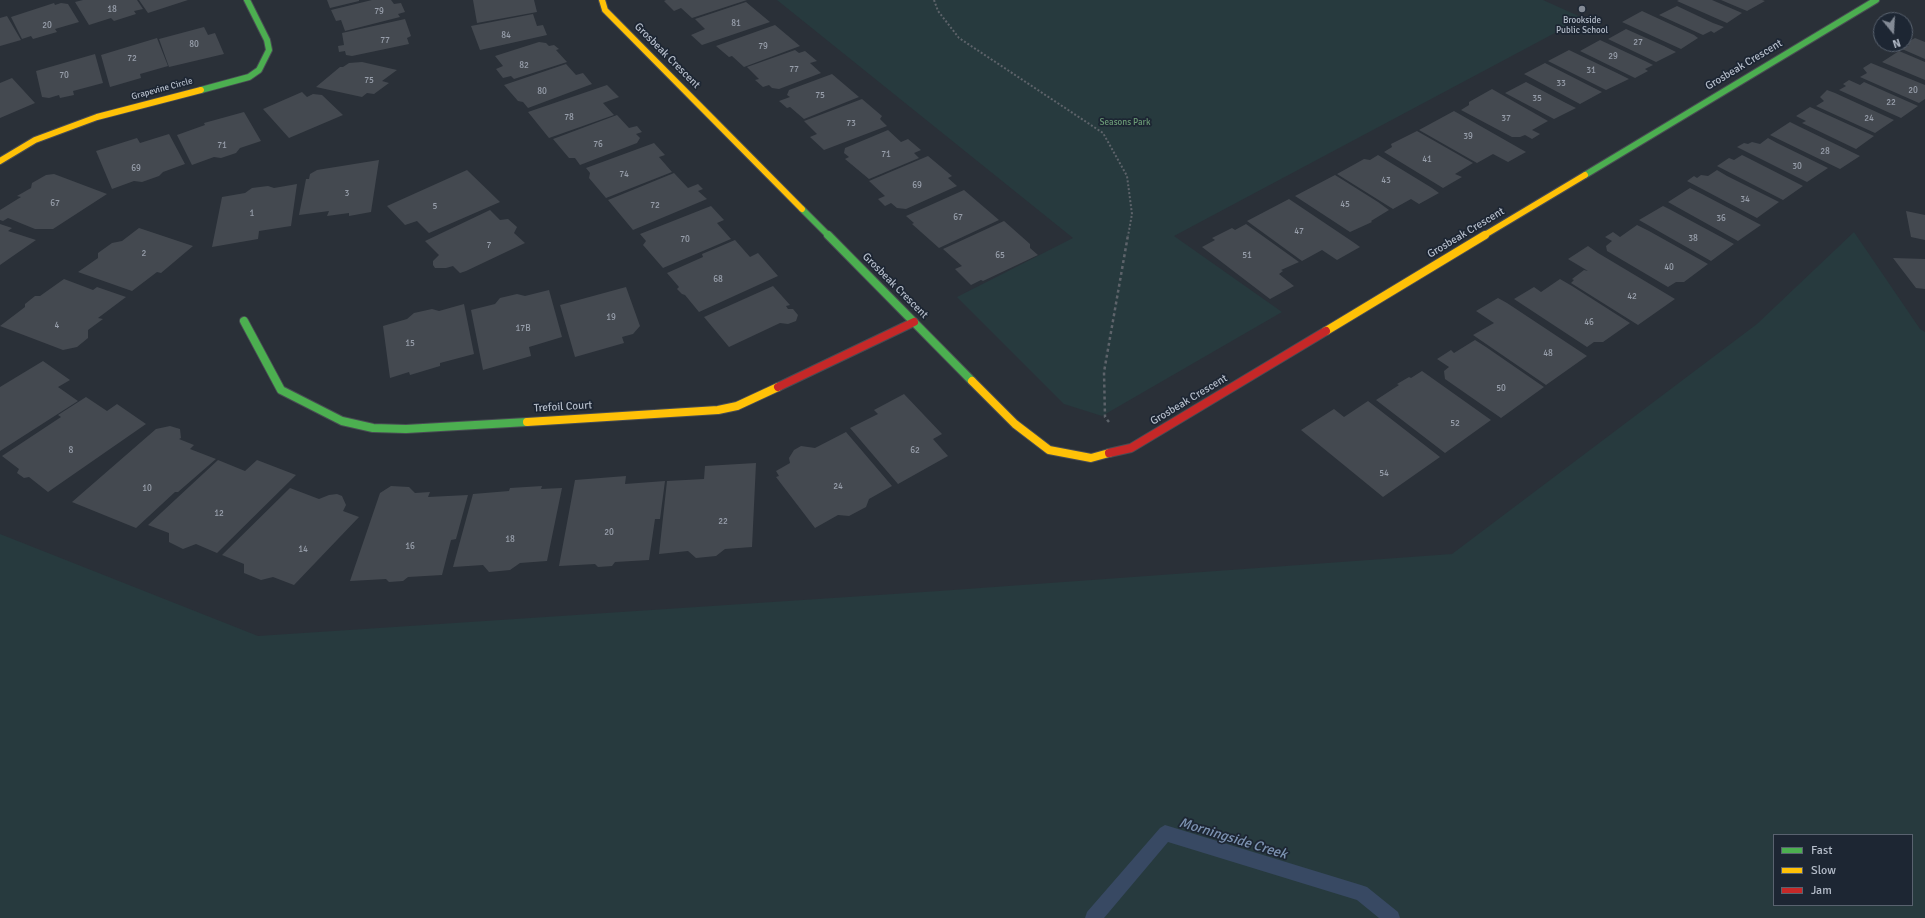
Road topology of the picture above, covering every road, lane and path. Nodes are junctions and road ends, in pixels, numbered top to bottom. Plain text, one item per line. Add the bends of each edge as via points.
1 (247, 0) edge
2 (602, 0) edge
3 (934, 0) edge
4 (1876, 0) edge
5 (0, 161) edge
6 (244, 321) dead end
7 (914, 322) junction
8 (1132, 448) junction

1 - 5 street, Grapevine Circle via 267,40 269,50 259,70 249,77 97,117 36,140
2 - 7 street, Grosbeak Crescent via 605,10
3 - 8 path via 938,11 959,38 1103,133 1127,176 1132,214 1104,372 1105,417
4 - 8 street, Grosbeak Crescent
6 - 7 street, Trefoil Court via 281,390 342,421 373,428 406,429 718,410 738,406
7 - 8 street, Grosbeak Crescent via 1015,424 1049,450 1091,458

